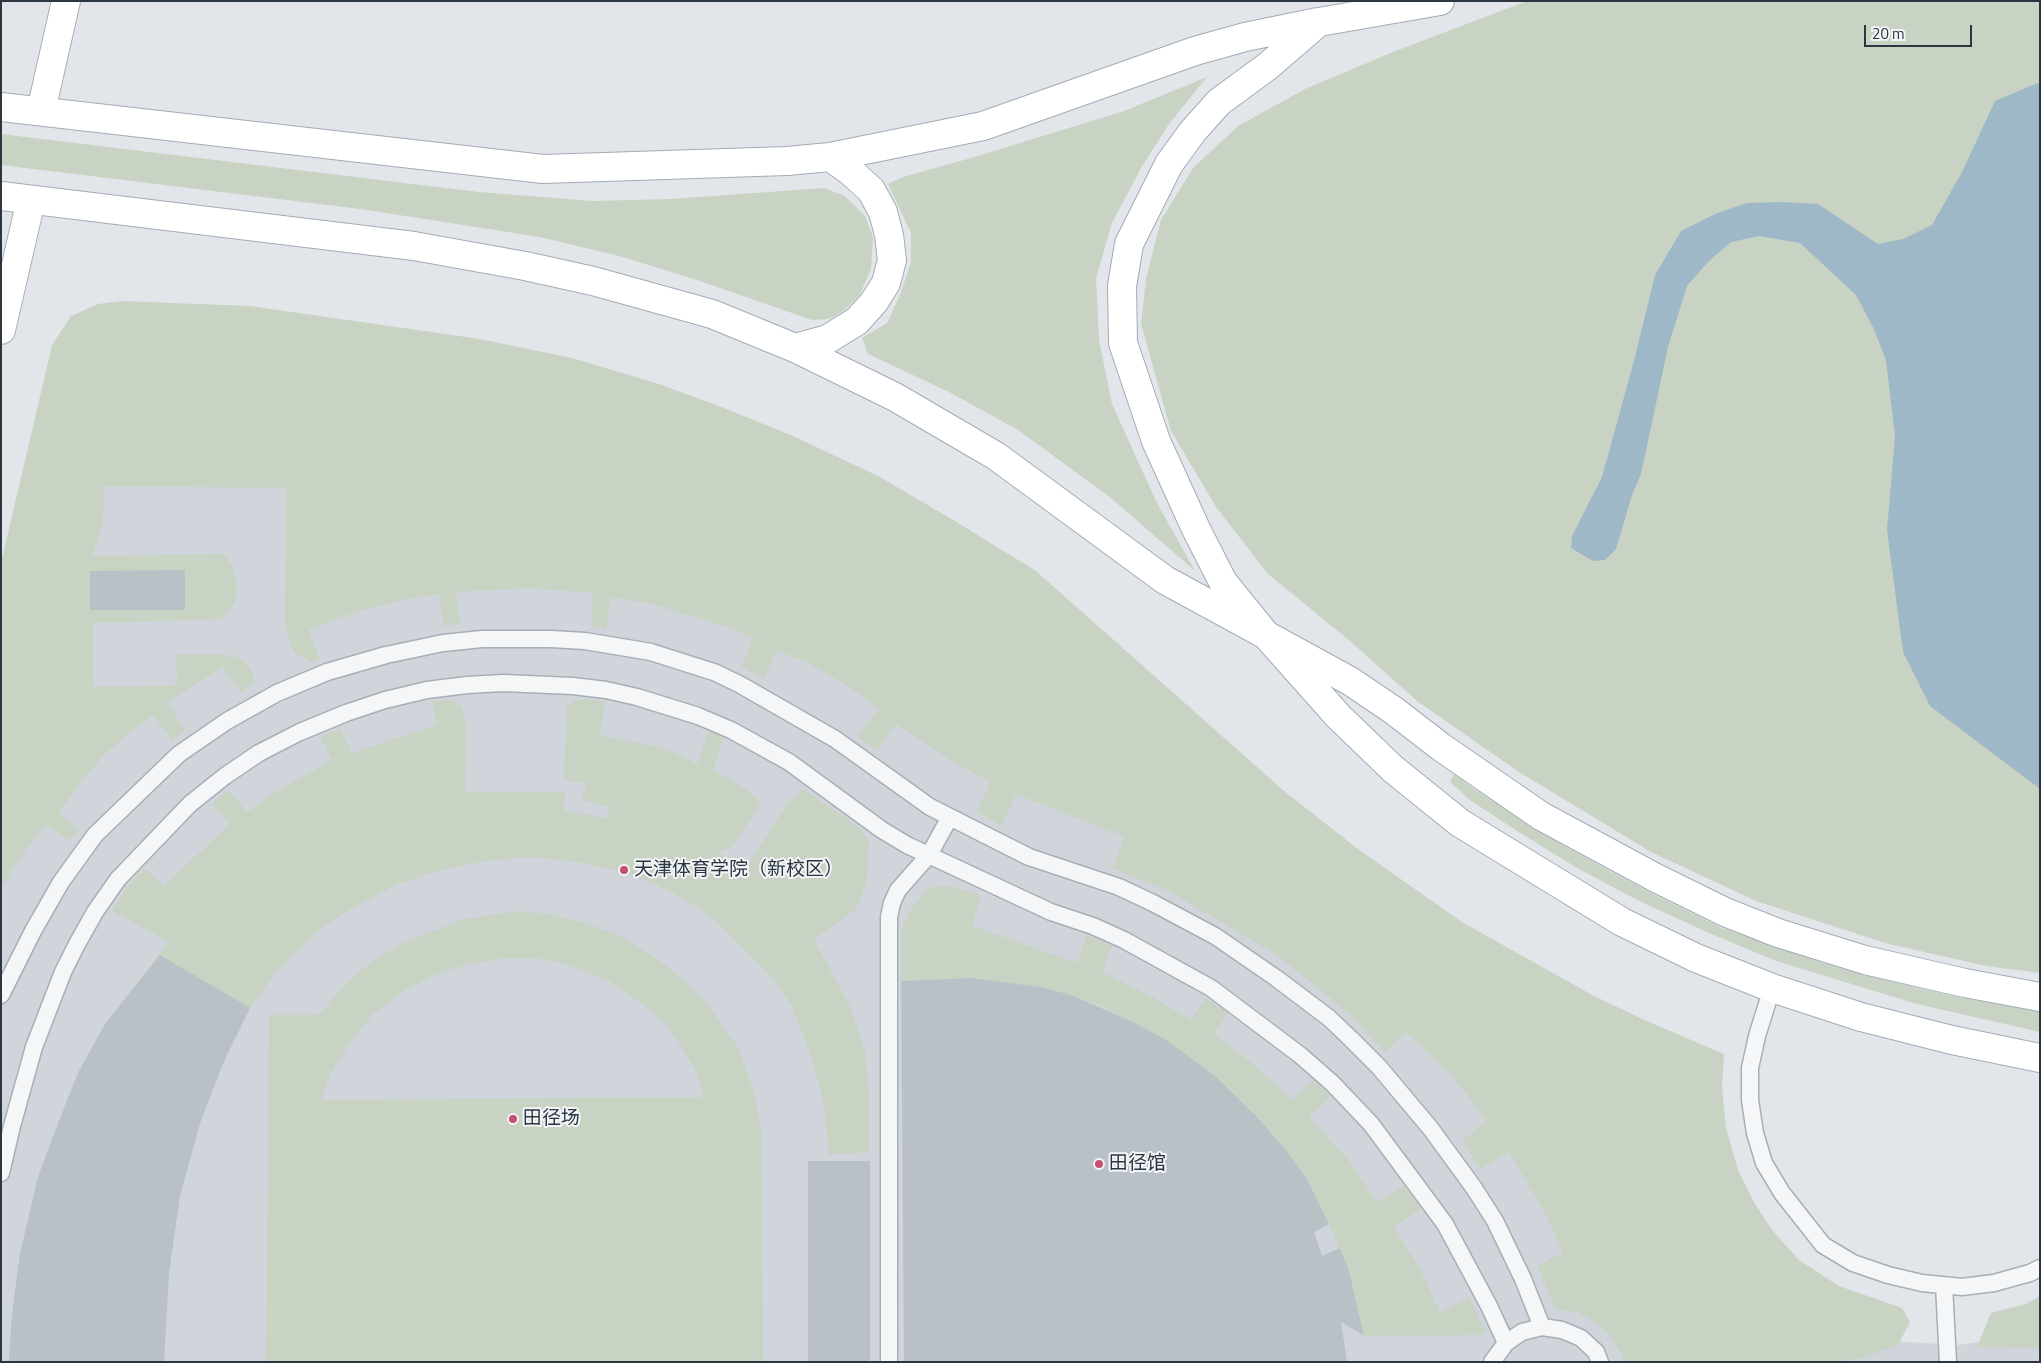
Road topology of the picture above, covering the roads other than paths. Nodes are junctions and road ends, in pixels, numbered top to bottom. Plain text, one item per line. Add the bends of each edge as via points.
1 (66, 1) edge
2 (1351, 1) edge
3 (1440, 1) edge
4 (1319, 22) junction
5 (1, 107) edge
6 (41, 111) junction
7 (830, 157) junction
8 (1, 196) edge
9 (31, 200) junction
10 (1, 330) edge
11 (795, 348) junction
12 (1266, 635) junction
13 (950, 817) junction
14 (929, 855) junction
15 (1772, 988) junction
16 (1, 995) edge
17 (2040, 996) edge
18 (2040, 1058) edge
19 (1, 1173) edge
20 (2040, 1268) edge
21 (1944, 1285) junction
22 (1542, 1328) junction
23 (1506, 1343) junction
24 (889, 1362) edge
25 (1492, 1362) edge
26 (1600, 1362) edge
27 (1948, 1362) edge

1 - 6 main road
2 - 4 main road
3 - 4 main road
4 - 7 main road via 1194,51 983,126
4 - 12 main road via 1219,102 1193,132 1170,164 1129,244 1122,286 1123,344 1156,442 1223,582
5 - 6 main road
6 - 7 main road via 543,169
7 - 11 main road via 871,190 883,212 892,260 886,284 857,322 828,339
8 - 9 main road
9 - 10 main road
9 - 11 main road via 414,246 525,266 593,280 712,314
11 - 12 main road via 894,398 996,456 1165,580
12 - 15 main road via 1338,716 1386,763 1460,823 1622,922 1696,958
12 - 17 main road via 1350,681 1541,816 1725,912 1778,933 1864,960
13 - 14 lane
13 - 16 lane via 930,807 835,739 714,672 651,652 585,641 517,638 443,643 386,655 318,676 277,693 227,720 179,754 95,835 61,882
13 - 22 lane via 1030,856 1119,887 1189,922 1241,953 1328,1018 1389,1078 1474,1188 1510,1248
14 - 19 lane via 882,830 758,743 698,716 637,697 573,686 503,682 427,690 346,713 259,753 225,776 190,804 118,878 77,944 51,1003 34,1047
14 - 23 lane via 1167,962 1211,988 1300,1055 1371,1124 1432,1204 1476,1279
14 - 24 lane via 898,890 889,917
15 - 18 main road via 1870,1019
15 - 21 lane via 1750,1068 1750,1100 1764,1163 1782,1193 1823,1245 1853,1263 1888,1275
20 - 21 lane via 2030,1274 1994,1283 1962,1287
21 - 27 lane
22 - 23 lane via 1522,1332
22 - 26 lane via 1562,1330 1581,1338 1596,1352
23 - 25 lane

